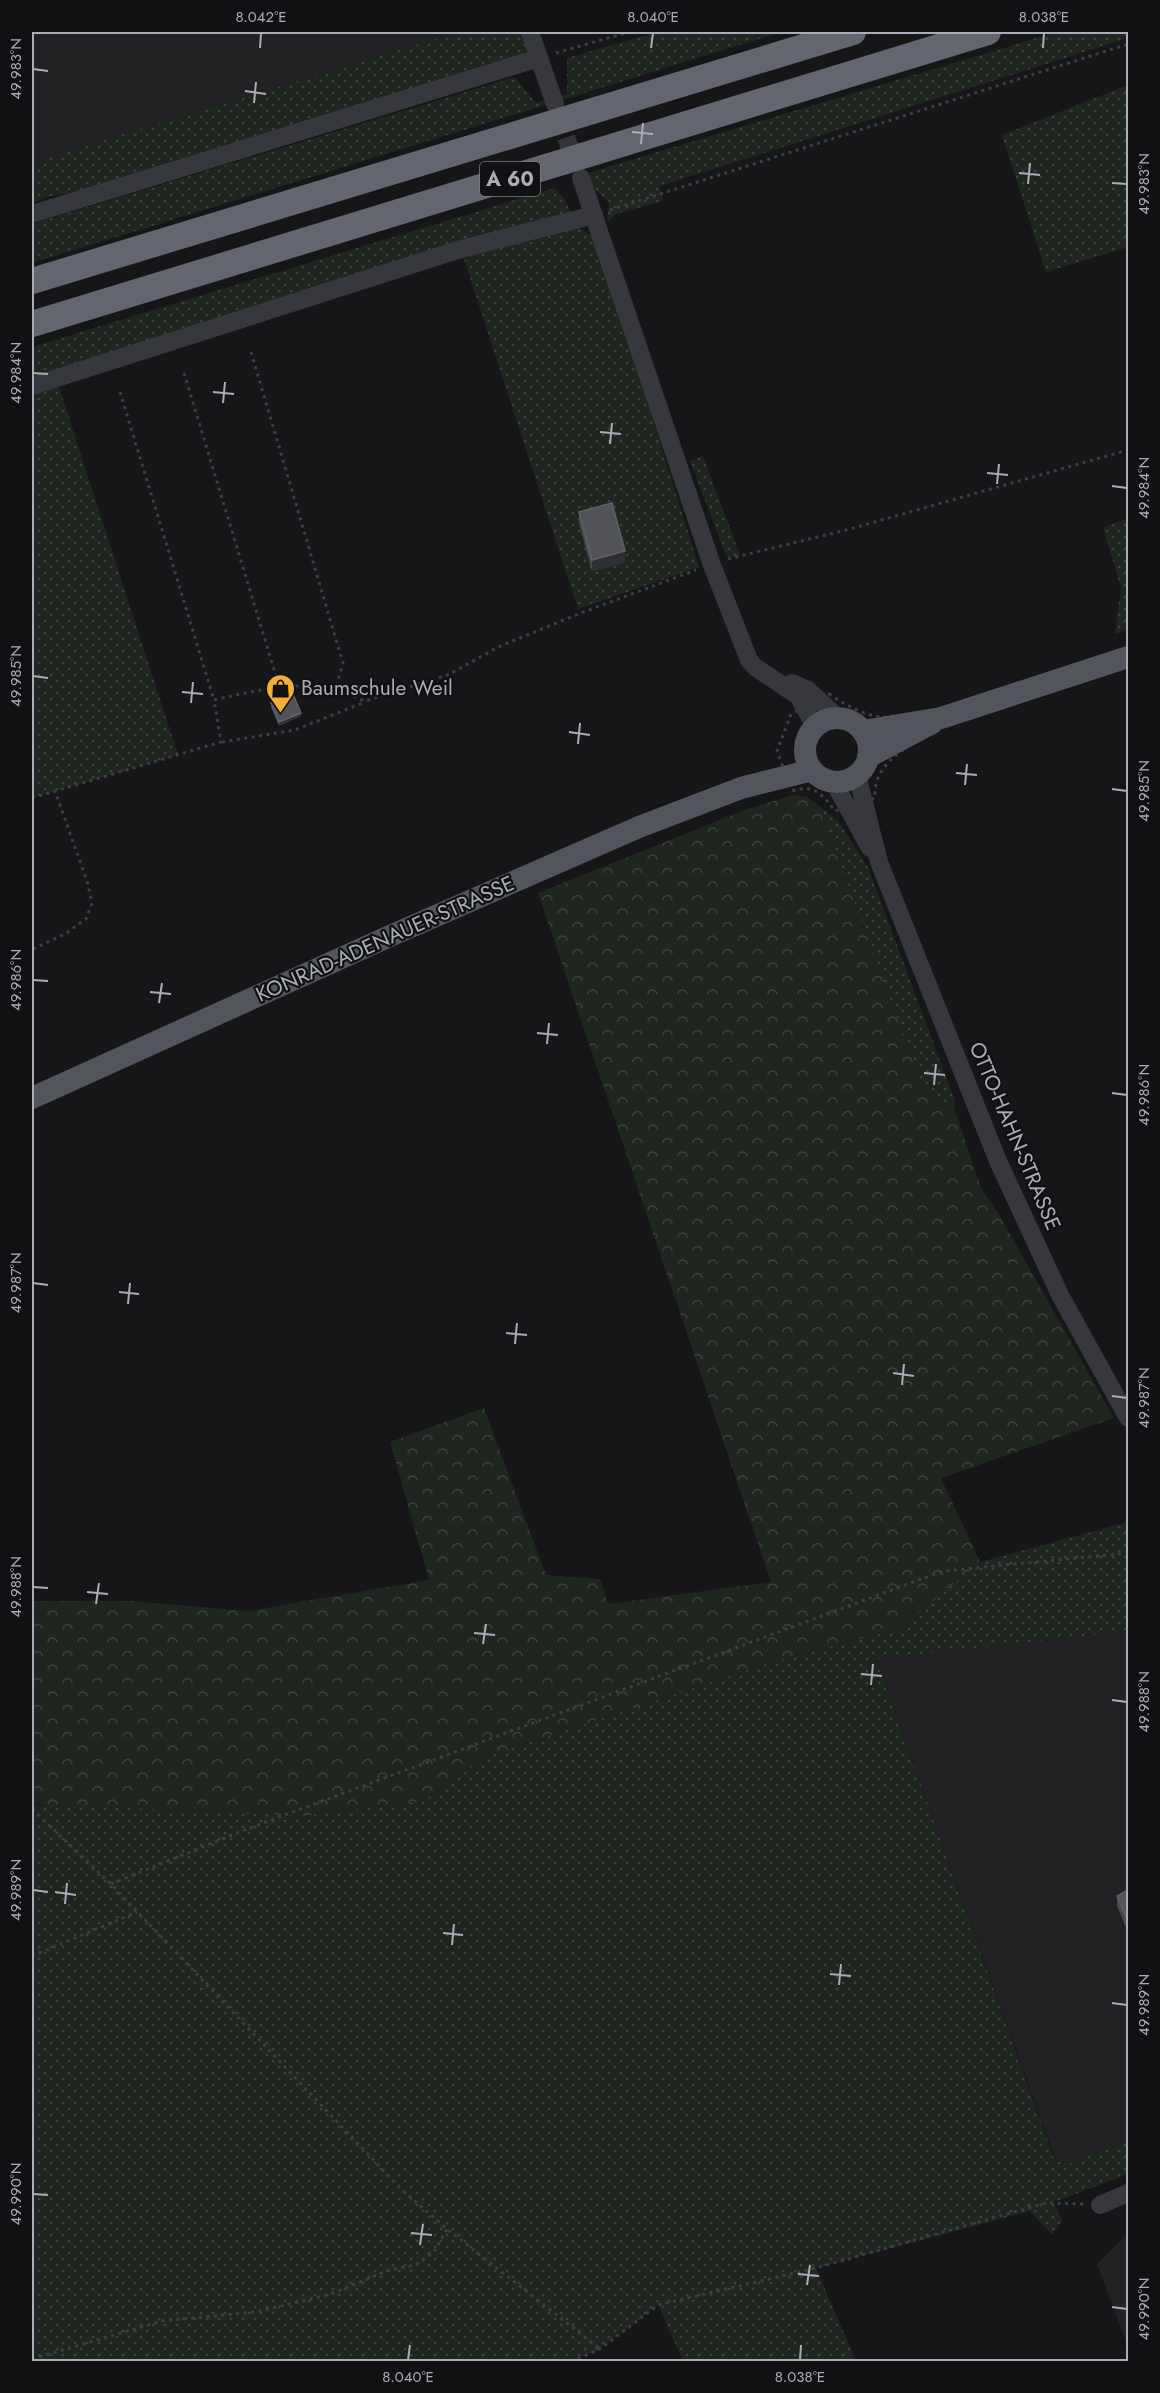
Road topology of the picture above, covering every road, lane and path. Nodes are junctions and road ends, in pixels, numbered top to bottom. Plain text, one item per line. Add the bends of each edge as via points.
1 (530, 32) edge
2 (629, 32) edge
3 (853, 32) edge
4 (988, 32) edge
5 (1128, 45) edge
6 (539, 58) junction
7 (555, 104) tunnel mouth
8 (581, 178) tunnel mouth
9 (32, 214) edge
10 (594, 215) junction
11 (32, 281) edge
12 (32, 324) edge
13 (251, 352) dead end
14 (184, 373) dead end
15 (32, 386) edge
16 (120, 392) dead end
17 (1128, 450) edge
18 (712, 565) junction
19 (1128, 657) edge
20 (771, 676) junction
21 (279, 686) junction
22 (336, 687) junction
23 (214, 700) junction
24 (366, 701) junction
25 (798, 710) dead end
26 (838, 718) junction
27 (941, 718) junction
28 (815, 726) junction
29 (863, 731) junction
30 (221, 742) junction
31 (780, 761) dead end
32 (809, 761) junction
33 (863, 766) junction
34 (833, 781) junction
35 (789, 786) dead end
36 (55, 791) junction
37 (32, 798) edge
38 (840, 809) dead end
39 (879, 862) junction
40 (33, 949) edge
41 (32, 1098) edge
42 (1128, 1418) edge
43 (1128, 1553) edge
44 (32, 1809) edge
45 (111, 1884) junction
46 (137, 1912) junction
47 (32, 1956) edge
48 (1128, 2193) edge
49 (1100, 2205) joint
50 (447, 2229) junction
51 (600, 2349) junction
52 (32, 2359) edge
53 (571, 2361) edge

1 - 6 street
2 - 6 path
3 - 11 highway, A 60
4 - 12 highway, A 60
5 - 10 path
6 - 7 street
6 - 9 street
8 - 10 street
10 - 15 street via 461,249
10 - 18 street
13 - 22 path via 343,663
14 - 21 path
16 - 23 path
17 - 18 path
18 - 20 street via 749,660
18 - 24 path via 498,647 450,674
19 - 27 main road
20 - 26 street via 808,690
20 - 28 street via 798,696
21 - 22 path
21 - 23 path
22 - 24 path
23 - 30 path
24 - 30 path via 295,730
25 - 31 path via 791,714 777,751
26 - 28 main road
26 - 29 main road
27 - 29 main road
27 - 33 main road
28 - 32 main road via 806,742
29 - 33 main road via 869,747
30 - 36 path
32 - 34 main road
32 - 41 main road, KONRAD-ADENAUER-STRASSE via 639,827
33 - 34 main road via 849,780
33 - 39 street, OTTO-HAHN-STRASSE
34 - 39 street, OTTO-HAHN-STRASSE
35 - 38 path via 792,791 804,787 818,790 835,811
36 - 37 path
36 - 40 path via 92,903 86,919
39 - 42 street, OTTO-HAHN-STRASSE via 1030,1233
43 - 45 path via 943,1570 247,1829
44 - 45 path
45 - 46 path
46 - 47 path
46 - 50 path via 401,2189
48 - 49 street
49 - 51 path via 1046,2203 816,2268 658,2304
50 - 51 path
50 - 52 path via 434,2252 416,2265 392,2269 328,2295 255,2312 162,2321
51 - 53 path

